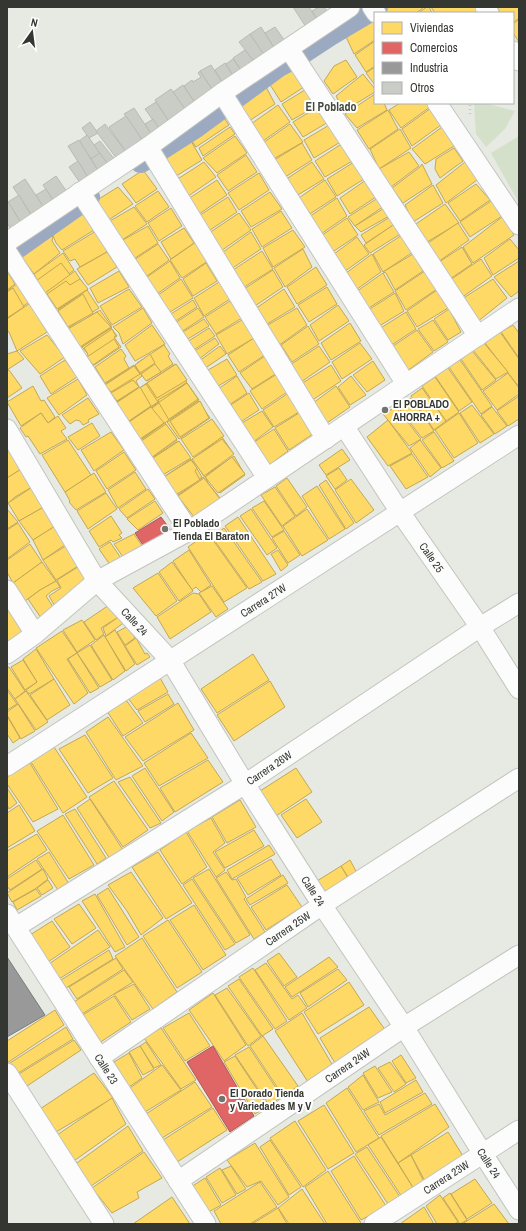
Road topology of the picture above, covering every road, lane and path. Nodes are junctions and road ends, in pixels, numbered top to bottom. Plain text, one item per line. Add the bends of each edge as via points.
1 (350, 7) edge
2 (289, 49) junction
3 (222, 93) junction
4 (438, 104) edge
5 (148, 147) junction
6 (80, 192) junction
7 (519, 225) edge
8 (7, 242) edge
9 (7, 252) edge
10 (519, 308) edge
11 (478, 336) junction
12 (406, 384) junction
13 (344, 426) junction
14 (7, 428) edge
15 (519, 435) edge
16 (326, 439) junction
17 (267, 478) junction
18 (400, 512) junction
19 (189, 531) junction
20 (97, 581) junction
21 (7, 590) edge
22 (519, 603) edge
23 (480, 627) junction
24 (35, 634) junction
25 (7, 654) edge
26 (170, 660) junction
27 (519, 689) edge
28 (7, 766) edge
29 (519, 778) edge
30 (245, 784) junction
31 (322, 905) junction
32 (11, 920) edge
33 (519, 955) edge
34 (404, 1027) junction
35 (99, 1058) junction
36 (7, 1073) edge
37 (519, 1130) edge
38 (482, 1154) junction
39 (178, 1181) junction
40 (519, 1210) edge
41 (104, 1224) edge
42 (206, 1224) edge
43 (374, 1224) edge

1 - 2 street
2 - 3 street
2 - 11 street
3 - 5 street
3 - 12 street
4 - 7 street
5 - 6 street
5 - 16 street
6 - 8 street
6 - 17 street
9 - 19 street
10 - 11 street
11 - 12 street
12 - 13 street
13 - 16 street
13 - 18 street, Calle 25
14 - 20 street, Calle 24
15 - 18 street, Carrera 27W
16 - 17 street
17 - 19 street
18 - 23 street, Calle 25
18 - 26 street, Carrera 27W
19 - 20 street
20 - 24 street
20 - 26 street, Calle 24
21 - 24 street
22 - 23 street, Carrera 26W
23 - 27 street, Calle 25
23 - 30 street, Carrera 26W
24 - 25 street
26 - 28 street, Carrera 27W
26 - 30 street, Calle 24
29 - 31 street, Carrera 25W
30 - 31 street, Calle 24
30 - 32 street, Carrera 26W
31 - 34 street, Calle 24
31 - 35 street, Carrera 25W
32 - 35 street, Calle 23
33 - 34 street, Carrera 24W
34 - 38 street, Calle 24
34 - 39 street, Carrera 24W
35 - 39 street, Calle 23
36 - 41 street
37 - 38 street, Carrera 23W
38 - 40 street, Calle 24
38 - 43 street, Carrera 23W
39 - 42 street, Calle 23

